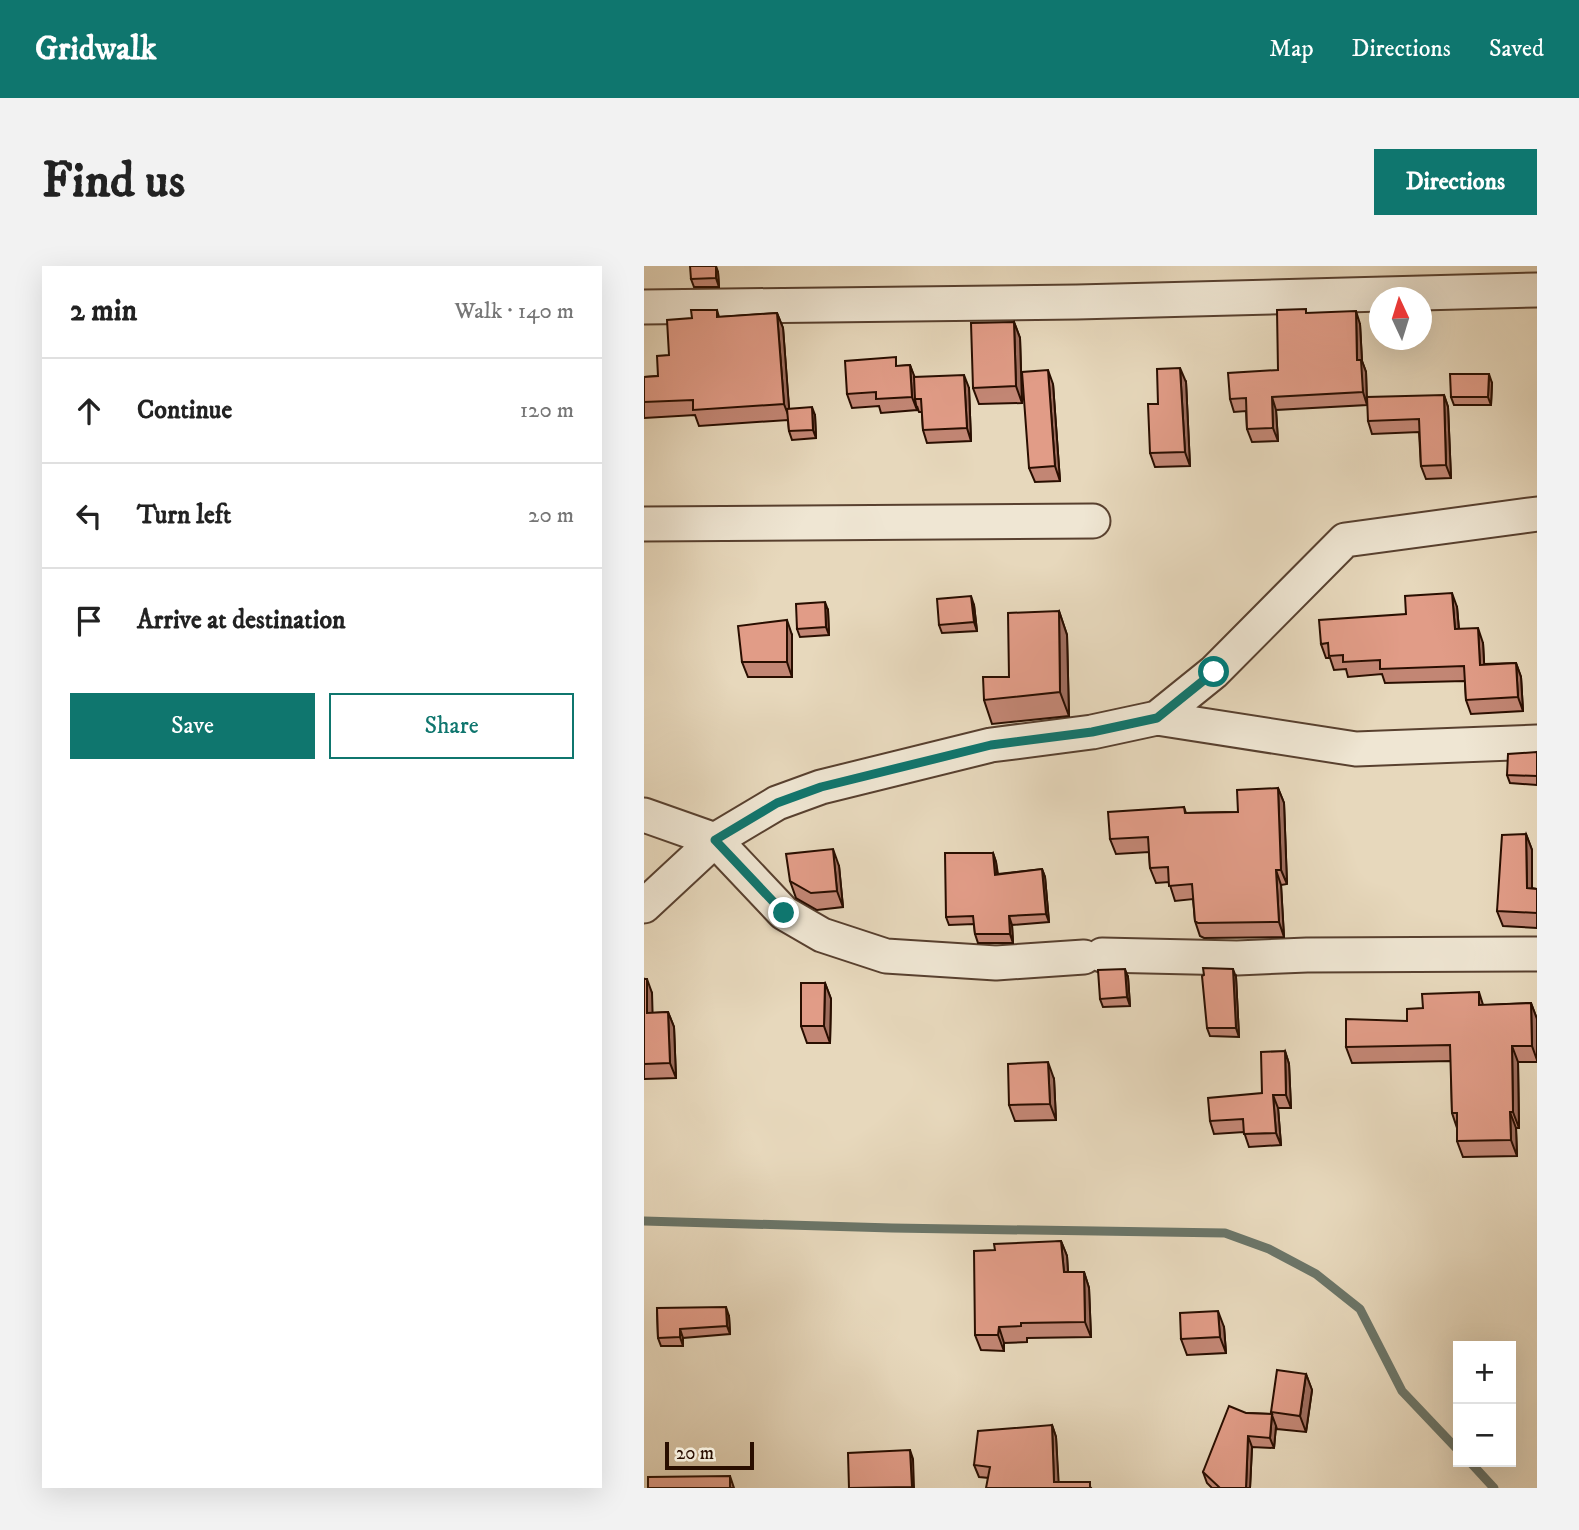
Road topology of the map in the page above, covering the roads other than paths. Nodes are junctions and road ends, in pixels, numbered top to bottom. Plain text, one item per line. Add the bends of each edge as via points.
1 (1537, 290) edge
2 (644, 307) edge
3 (1537, 514) edge
4 (1093, 521) dead end
5 (644, 524) edge
6 (1157, 718) junction
7 (1537, 742) edge
8 (644, 815) edge
9 (715, 840) junction
10 (644, 906) edge
11 (1537, 954) edge

1 - 2 street
3 - 6 street via 1345,540 1214,672
4 - 5 street
6 - 7 street via 1356,749
6 - 9 street via 991,745 821,787 777,803
8 - 9 street
9 - 10 street
9 - 11 street via 784,913 822,934 886,956 996,963 1093,956

